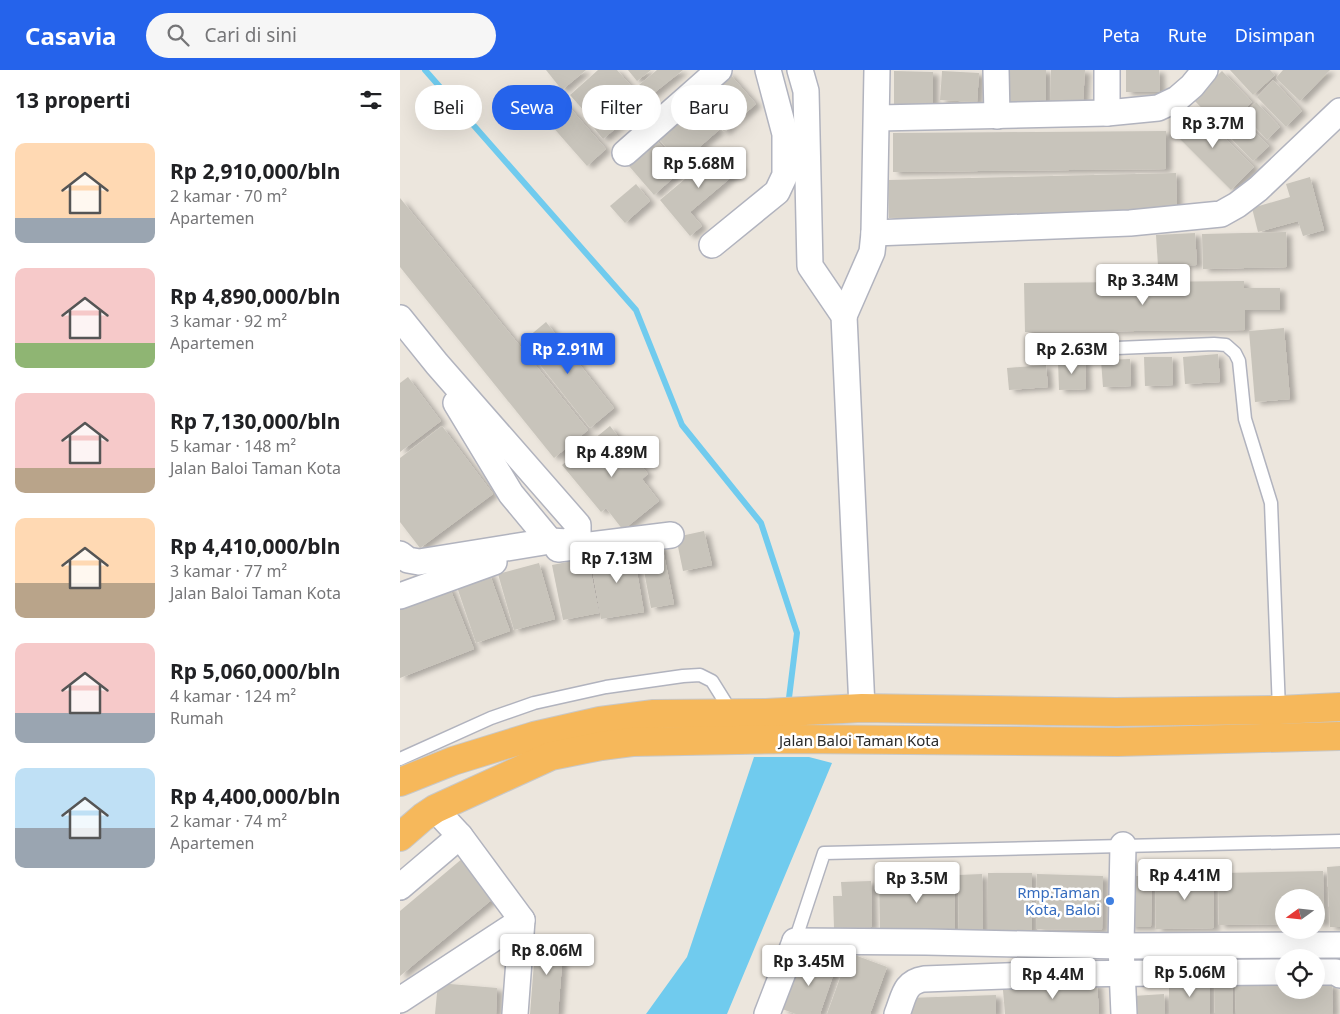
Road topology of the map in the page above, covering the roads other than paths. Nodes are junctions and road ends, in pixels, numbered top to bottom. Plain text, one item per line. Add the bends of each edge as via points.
1 (720, 70) edge
2 (768, 70) edge
3 (877, 70) edge
4 (996, 70) edge
5 (1106, 70) edge
6 (1205, 70) edge
7 (806, 77) edge
8 (1340, 111) edge
9 (1107, 113) junction
10 (997, 116) junction
11 (878, 118) junction
12 (625, 153) dead end
13 (874, 233) junction
14 (712, 245) dead end
15 (844, 316) junction
16 (400, 318) edge
17 (1043, 351) dead end
18 (671, 535) dead end
19 (400, 554) edge
20 (400, 596) edge
21 (1340, 707) edge
22 (862, 708) junction
23 (1279, 710) junction
24 (1116, 712) junction
25 (732, 713) junction
26 (1340, 736) edge
27 (1118, 742) junction
28 (400, 759) edge
29 (400, 782) edge
30 (436, 808) junction
31 (460, 836) junction
32 (400, 837) edge
33 (1340, 841) edge
34 (1123, 845) junction
35 (400, 887) edge
36 (522, 920) junction
37 (795, 943) junction
38 (1340, 945) edge
39 (1121, 946) junction
40 (1275, 972) edge
41 (1325, 972) edge
42 (1123, 973) junction
43 (1340, 975) edge
44 (406, 1003) edge
45 (515, 1014) edge
46 (767, 1014) edge
47 (897, 1014) edge
48 (1124, 1014) edge

1 - 12 street
2 - 14 street via 785,134 784,175 777,192
3 - 11 street
4 - 10 street
5 - 9 street
6 - 9 street via 1177,99 1158,108
7 - 15 street via 810,266
8 - 13 street via 1258,189 1221,214 1130,223
9 - 10 street
10 - 11 street
11 - 13 street
13 - 15 street via 872,252
15 - 22 street
16 - 19 street via 578,525 578,535 568,542 550,541 419,562
17 - 23 lane via 1214,344 1226,345 1235,353 1239,361 1245,419 1271,503
18 - 20 street via 559,549 496,562
21 - 23 highway, Jalan Baloi Taman Kota
22 - 24 highway, Jalan Baloi Taman Kota
22 - 25 highway, Jalan Baloi Taman Kota
23 - 24 highway, Jalan Baloi Taman Kota
24 - 27 highway
25 - 28 lane via 712,681 700,675 683,676 606,687 534,703 491,718
25 - 29 highway, Jalan Baloi Taman Kota via 654,714 600,721 507,744
26 - 27 highway, Jalan Baloi Taman Kota
27 - 30 highway, Jalan Baloi Taman Kota via 784,739 632,742 552,756
30 - 31 street
30 - 32 highway, Jalan Baloi Taman Kota
31 - 35 street
31 - 36 street
33 - 34 lane
34 - 37 lane via 824,853
34 - 39 street
36 - 44 street
36 - 45 street
37 - 39 street
37 - 46 street
38 - 39 street
39 - 42 street
40 - 42 street
41 - 43 street
42 - 47 street via 924,978 909,984
42 - 48 street

